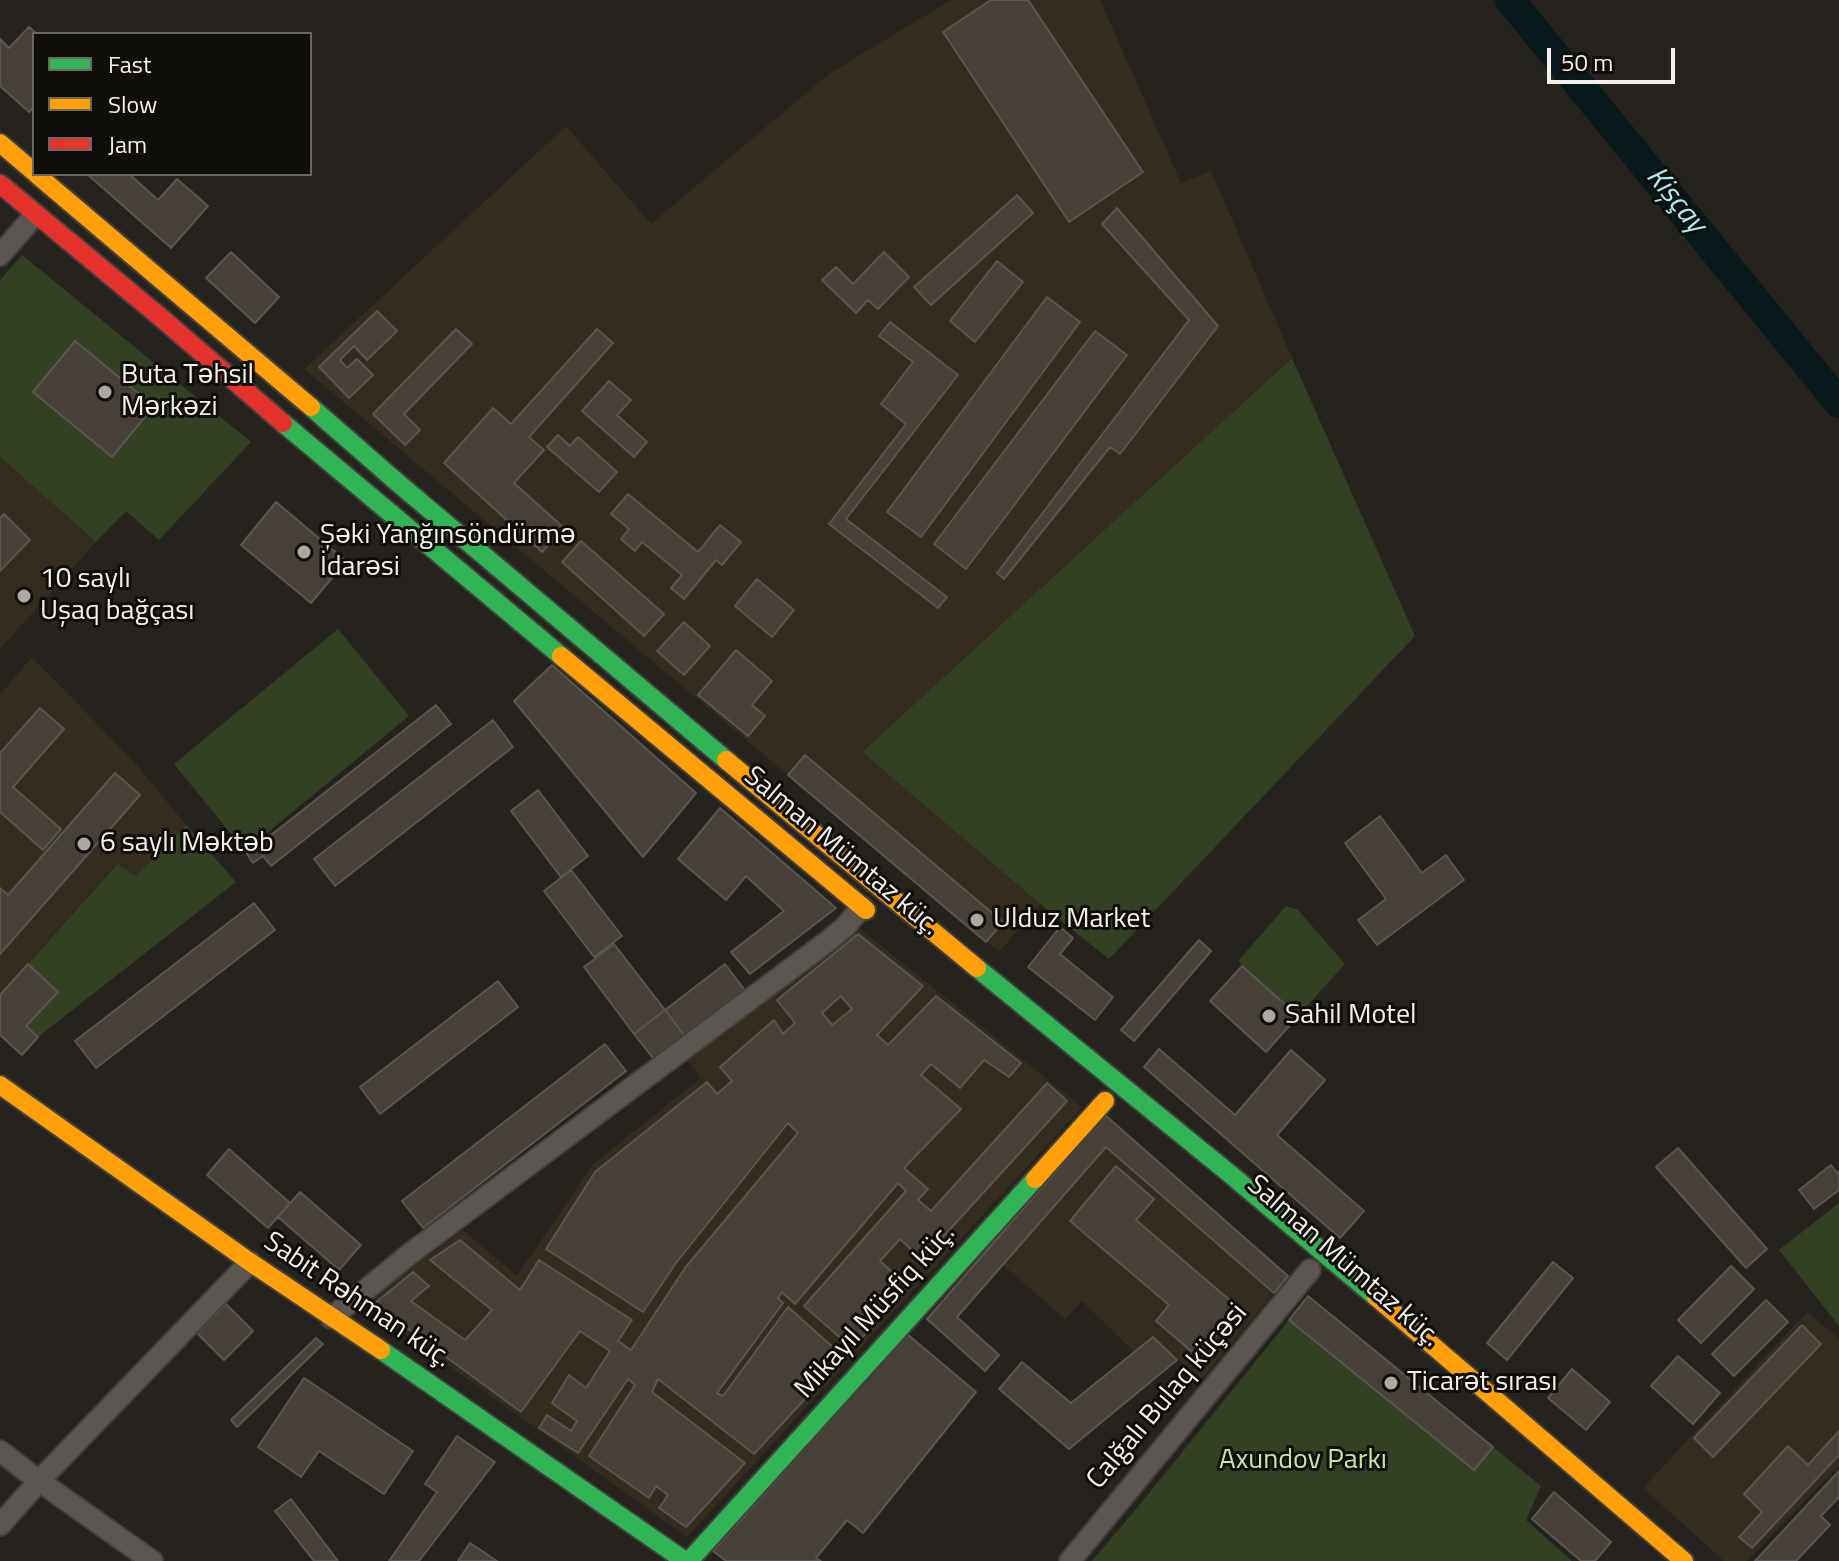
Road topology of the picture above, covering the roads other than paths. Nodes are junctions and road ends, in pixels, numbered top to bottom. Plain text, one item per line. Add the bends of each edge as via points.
1 (0, 143) edge
2 (32, 170) edge
3 (39, 176) edge
4 (0, 184) edge
5 (35, 215) junction
6 (0, 255) edge
7 (382, 469) junction
8 (363, 491) junction
9 (694, 732) junction
10 (676, 752) junction
11 (755, 783) junction
12 (738, 803) junction
13 (868, 912) joint
14 (0, 1085) edge
15 (1105, 1101) dead end
16 (1325, 1254) junction
17 (250, 1262) junction
18 (1310, 1270) joint
19 (331, 1318) junction
20 (1518, 1419) junction
21 (1503, 1436) dead end
22 (0, 1451) edge
23 (39, 1481) junction
24 (0, 1525) edge
25 (1663, 1543) junction
26 (152, 1561) edge
27 (687, 1561) edge
28 (1070, 1561) edge
29 (1648, 1561) edge
30 (1684, 1561) edge

1 - 2 main road
3 - 7 main road
4 - 5 main road, Salman Mümtaz küç.
5 - 6 street
5 - 8 main road, Salman Mümtaz küç.
7 - 8 main road
7 - 9 main road
8 - 10 main road, Salman Mümtaz küç.
9 - 10 main road
9 - 11 main road
10 - 12 main road, Salman Mümtaz küç.
11 - 12 main road
11 - 16 main road
12 - 13 main road, Salman Mümtaz küç.
13 - 19 street
14 - 17 main road, Sabit Rəhman küç.
15 - 27 main road, Mikayıl Müsfiq küç.
16 - 18 main road
16 - 20 main road
17 - 19 main road, Sabit Rəhman küç.
17 - 23 street
18 - 28 street, Calğalı Bulaq küçəsi
19 - 27 main road, Sabit Rəhman küç.
20 - 21 main road
20 - 25 main road
22 - 23 street
23 - 24 street
23 - 26 street
25 - 29 main road
25 - 30 main road

